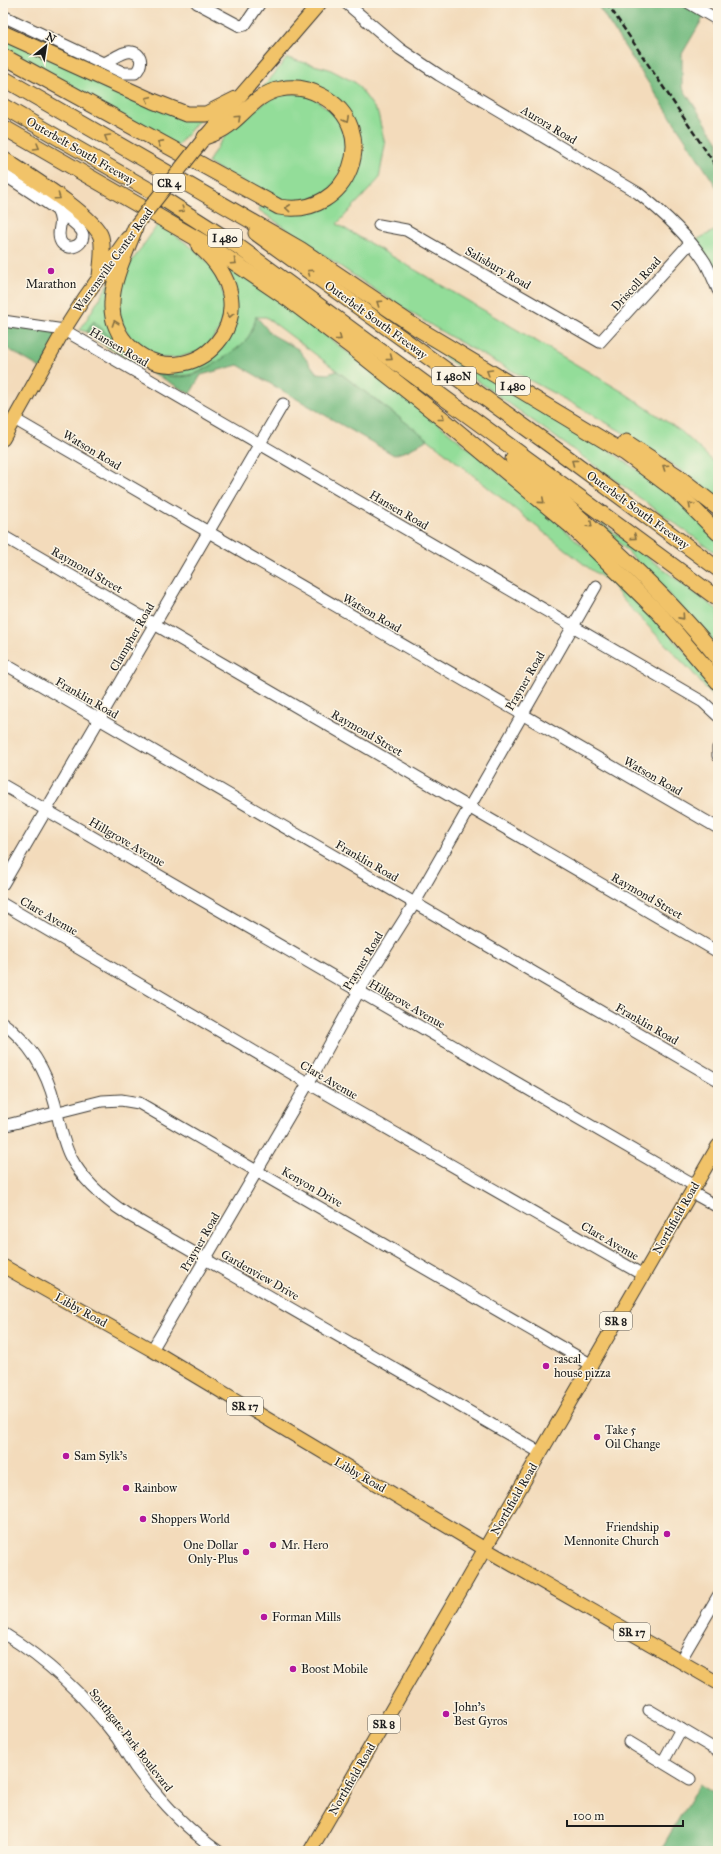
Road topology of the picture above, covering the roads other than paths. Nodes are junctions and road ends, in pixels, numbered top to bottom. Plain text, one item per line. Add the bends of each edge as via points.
1 (197, 3) edge
2 (260, 3) edge
3 (320, 3) edge
4 (346, 3) edge
5 (689, 3) edge
6 (3, 16) edge
7 (718, 20) edge
8 (3, 33) edge
9 (3, 56) edge
10 (103, 63) dead end
11 (3, 78) edge
12 (236, 99) junction
13 (3, 106) edge
14 (3, 127) edge
15 (203, 139) junction
16 (3, 159) edge
17 (3, 174) edge
18 (188, 186) junction
19 (56, 210) dead end
20 (164, 220) junction
21 (379, 225) dead end
22 (136, 227) junction
23 (690, 243) junction
24 (100, 277) junction
25 (718, 290) edge
26 (3, 321) edge
27 (64, 330) junction
28 (600, 342) joint
29 (433, 390) junction
30 (284, 404) dead end
31 (545, 405) junction
32 (14, 419) junction
33 (3, 439) edge
34 (260, 444) junction
35 (718, 508) edge
36 (718, 532) edge
37 (208, 534) junction
38 (3, 536) edge
39 (718, 569) edge
40 (596, 586) dead end
41 (718, 599) edge
42 (154, 624) junction
43 (573, 626) junction
44 (718, 658) edge
45 (3, 663) edge
46 (718, 682) edge
47 (521, 714) junction
48 (718, 716) edge
49 (99, 720) junction
50 (718, 748) edge
51 (718, 756) edge
52 (3, 785) edge
53 (468, 807) junction
54 (46, 810) junction
55 (718, 828) edge
56 (3, 884) edge
57 (3, 904) edge
58 (414, 904) junction
59 (718, 952) edge
60 (360, 991) junction
61 (3, 1023) edge
62 (718, 1080) edge
63 (308, 1083) junction
64 (57, 1113) junction
65 (3, 1126) edge
66 (718, 1146) edge
67 (257, 1170) junction
68 (693, 1189) junction
69 (718, 1207) edge
70 (205, 1259) junction
71 (3, 1266) edge
72 (643, 1275) junction
73 (152, 1350) junction
74 (592, 1365) junction
75 (541, 1453) junction
76 (485, 1549) junction
77 (718, 1596) edge
78 (3, 1633) edge
79 (680, 1661) junction
80 (718, 1683) edge
81 (648, 1710) dead end
82 (681, 1729) junction
83 (629, 1742) dead end
84 (718, 1751) edge
85 (663, 1762) junction
86 (690, 1779) dead end
87 (218, 1851) edge
88 (310, 1851) edge

1 - 2 street via 240,26 245,25
3 - 12 main road, Warrensville Center Road / CR 4
4 - 23 street, Aurora Road via 400,49 439,75 638,193 664,213
5 - 7 street
6 - 10 street
12 -> 8 highway via 206,114 186,114
15 -> 9 highway via 230,125 264,95 292,88 316,92 334,104 350,128 354,150 348,173 334,194 312,206 291,209 279,207
18 -> 11 highway, Outerbelt South Freeway / I 480
12 - 15 main road, Warrensville Center Road / CR 4
13 -> 29 highway, Outerbelt South Freeway / I 480 via 220,234
14 -> 20 highway
15 - 22 main road, Warrensville Center Road / CR 4, bridge
16 -> 24 highway via 77,210 94,225 101,237
17 - 19 street
31 -> 18 highway, Outerbelt South Freeway / I 480 via 400,317 300,249
39 -> 18 highway, Outerbelt South Freeway / I 480N via 561,453
20 -> 22 highway via 207,253 223,274 231,293 230,320 219,340 205,354 182,364 158,363 134,351 121,337 114,320 113,293
20 -> 46 highway via 213,248 288,299 432,410 524,486 571,526 629,582
21 - 28 street, Salisbury Road via 406,230
22 - 24 main road, Warrensville Center Road / CR 4
23 - 25 street, Aurora Road via 705,263
23 - 28 street, Driscoll Road
24 - 27 main road, Warrensville Center Road / CR 4
26 - 27 street
27 - 32 main road, Warrensville Center Road / CR 4
27 - 34 street, Hansen Road
29 -> 41 highway, Outerbelt South Freeway / I 480N
29 -> 44 highway, Outerbelt South Freeway / I 480 via 602,536 655,587
30 - 34 street, Clampher Road
35 -> 31 highway via 637,448 600,427
36 -> 31 highway, Outerbelt South Freeway / I 480 via 644,466
32 - 33 main road, Warrensville Center Road / CR 4
32 - 37 street, Watson Road
34 - 37 street, Clampher Road
34 - 43 street, Hansen Road
37 - 42 street, Clampher Road
37 - 47 street, Watson Road
38 - 42 street, Raymond Street
40 - 43 street, Prayner Road
42 - 49 street, Clampher Road
42 - 53 street, Raymond Street
43 - 47 street, Prayner Road
43 - 48 street, Hansen Road via 703,702
45 - 49 street, Franklin Road
47 - 53 street, Prayner Road
47 - 55 street, Watson Road
49 - 54 street, Clampher Road
49 - 58 street, Franklin Road
50 - 51 street
52 - 54 street, Hillgrove Avenue
53 - 58 street, Prayner Road
53 - 59 street, Raymond Street
54 - 56 street, Clampher Road
54 - 60 street, Hillgrove Avenue
57 - 63 street, Clare Avenue
58 - 60 street, Prayner Road
58 - 62 street, Franklin Road
60 - 63 street, Prayner Road
60 - 68 street, Hillgrove Avenue
61 - 64 street, Gardenview Drive via 19,1037 36,1059 50,1088
63 - 67 street, Prayner Road
63 - 72 street, Clare Avenue
64 - 65 street, Kenyon Drive
64 - 67 street, Kenyon Drive via 102,1101 121,1100 139,1103
64 - 70 street, Gardenview Drive via 70,1156 78,1170 99,1194 127,1214
66 - 68 main road, Northfield Road / SR 8
67 - 70 street, Prayner Road
67 - 74 street, Kenyon Drive
68 - 69 street, Hillgrove Avenue
68 - 72 main road, Northfield Road / SR 8
70 - 73 street, Prayner Road
70 - 75 street, Gardenview Drive
71 - 73 main road, Libby Road / SR 17
72 - 74 main road, Northfield Road / SR 8
73 - 76 main road, Libby Road / SR 17
74 - 75 main road, Northfield Road / SR 8
75 - 76 main road, Northfield Road / SR 8
76 - 79 main road, Libby Road / SR 17
76 - 88 main road, Northfield Road / SR 8
77 - 79 street
78 - 87 street, Southgate Park Boulevard via 52,1669 81,1696 116,1738 165,1805
79 - 80 main road, Libby Road / SR 17
81 - 82 street
82 - 84 street
82 - 85 street
83 - 85 street
85 - 86 street

